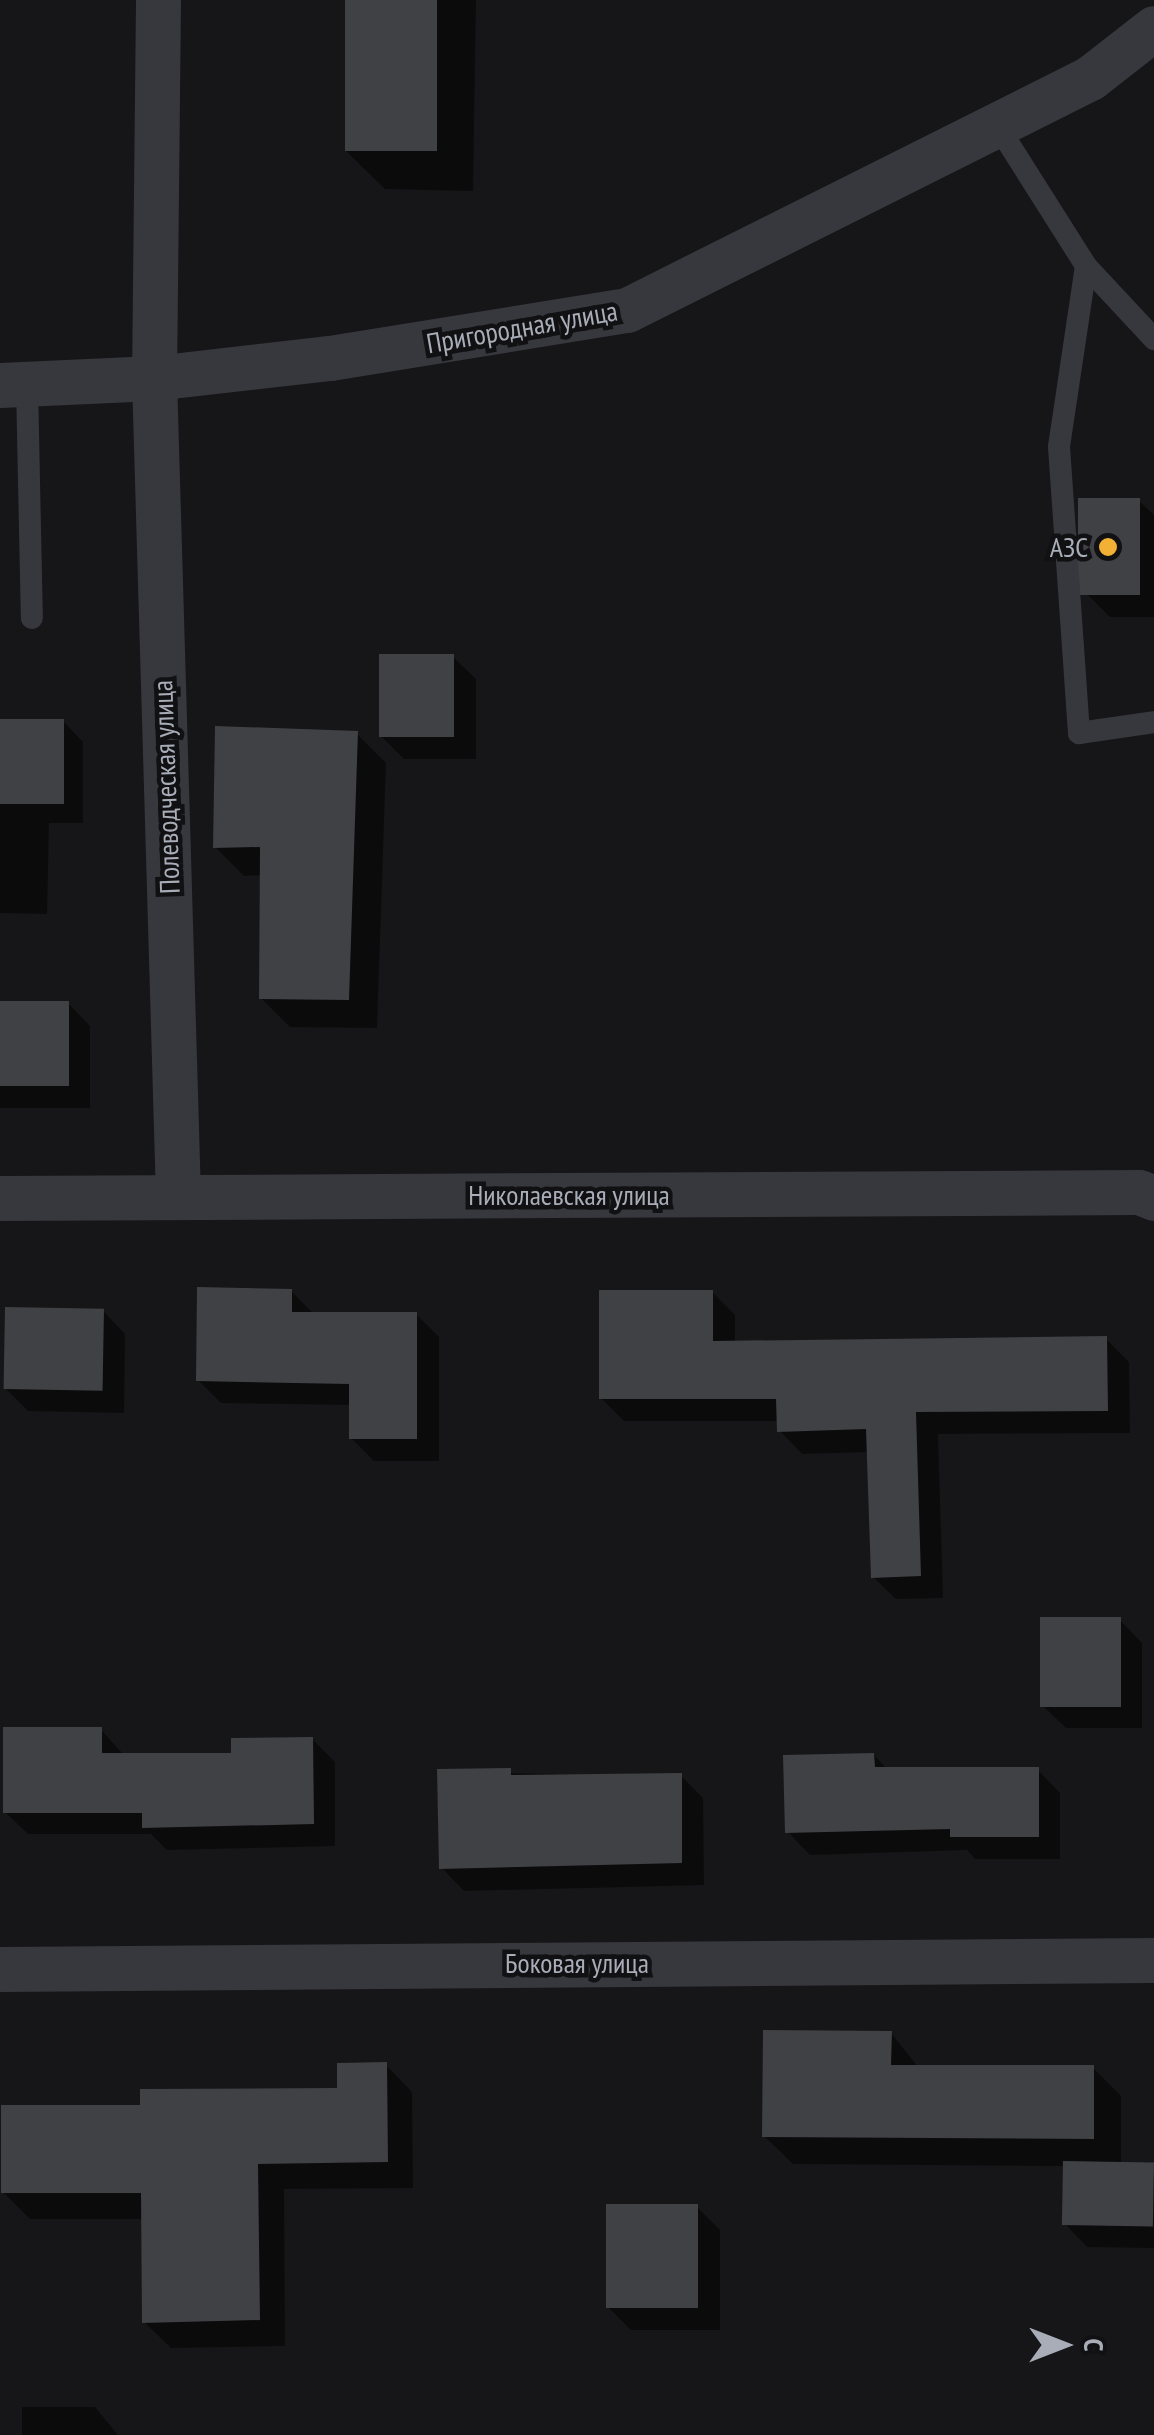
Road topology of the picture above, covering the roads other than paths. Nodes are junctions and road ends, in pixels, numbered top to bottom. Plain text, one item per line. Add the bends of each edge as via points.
1 (158, 0) edge
2 (1154, 28) edge
3 (997, 124) junction
4 (1086, 266) junction
5 (1154, 338) edge
6 (154, 378) junction
7 (14, 384) edge
8 (32, 618) dead end
9 (1154, 722) edge
10 (1146, 1195) edge
11 (178, 1196) junction
12 (0, 1198) edge
13 (1154, 1960) edge
14 (0, 1969) edge

1 - 6 street, Полеводческая улица
2 - 3 street, Пригородная улица via 1090,78
3 - 4 lane
3 - 6 street, Пригородная улица via 626,310 330,358
4 - 5 lane
4 - 9 lane via 1059,447 1079,733
6 - 7 street, Пригородная улица
6 - 11 street, Полеводческая улица
7 - 8 lane
10 - 11 street, Николаевская улица
11 - 12 street, Николаевская улица
13 - 14 street, Боковая улица

